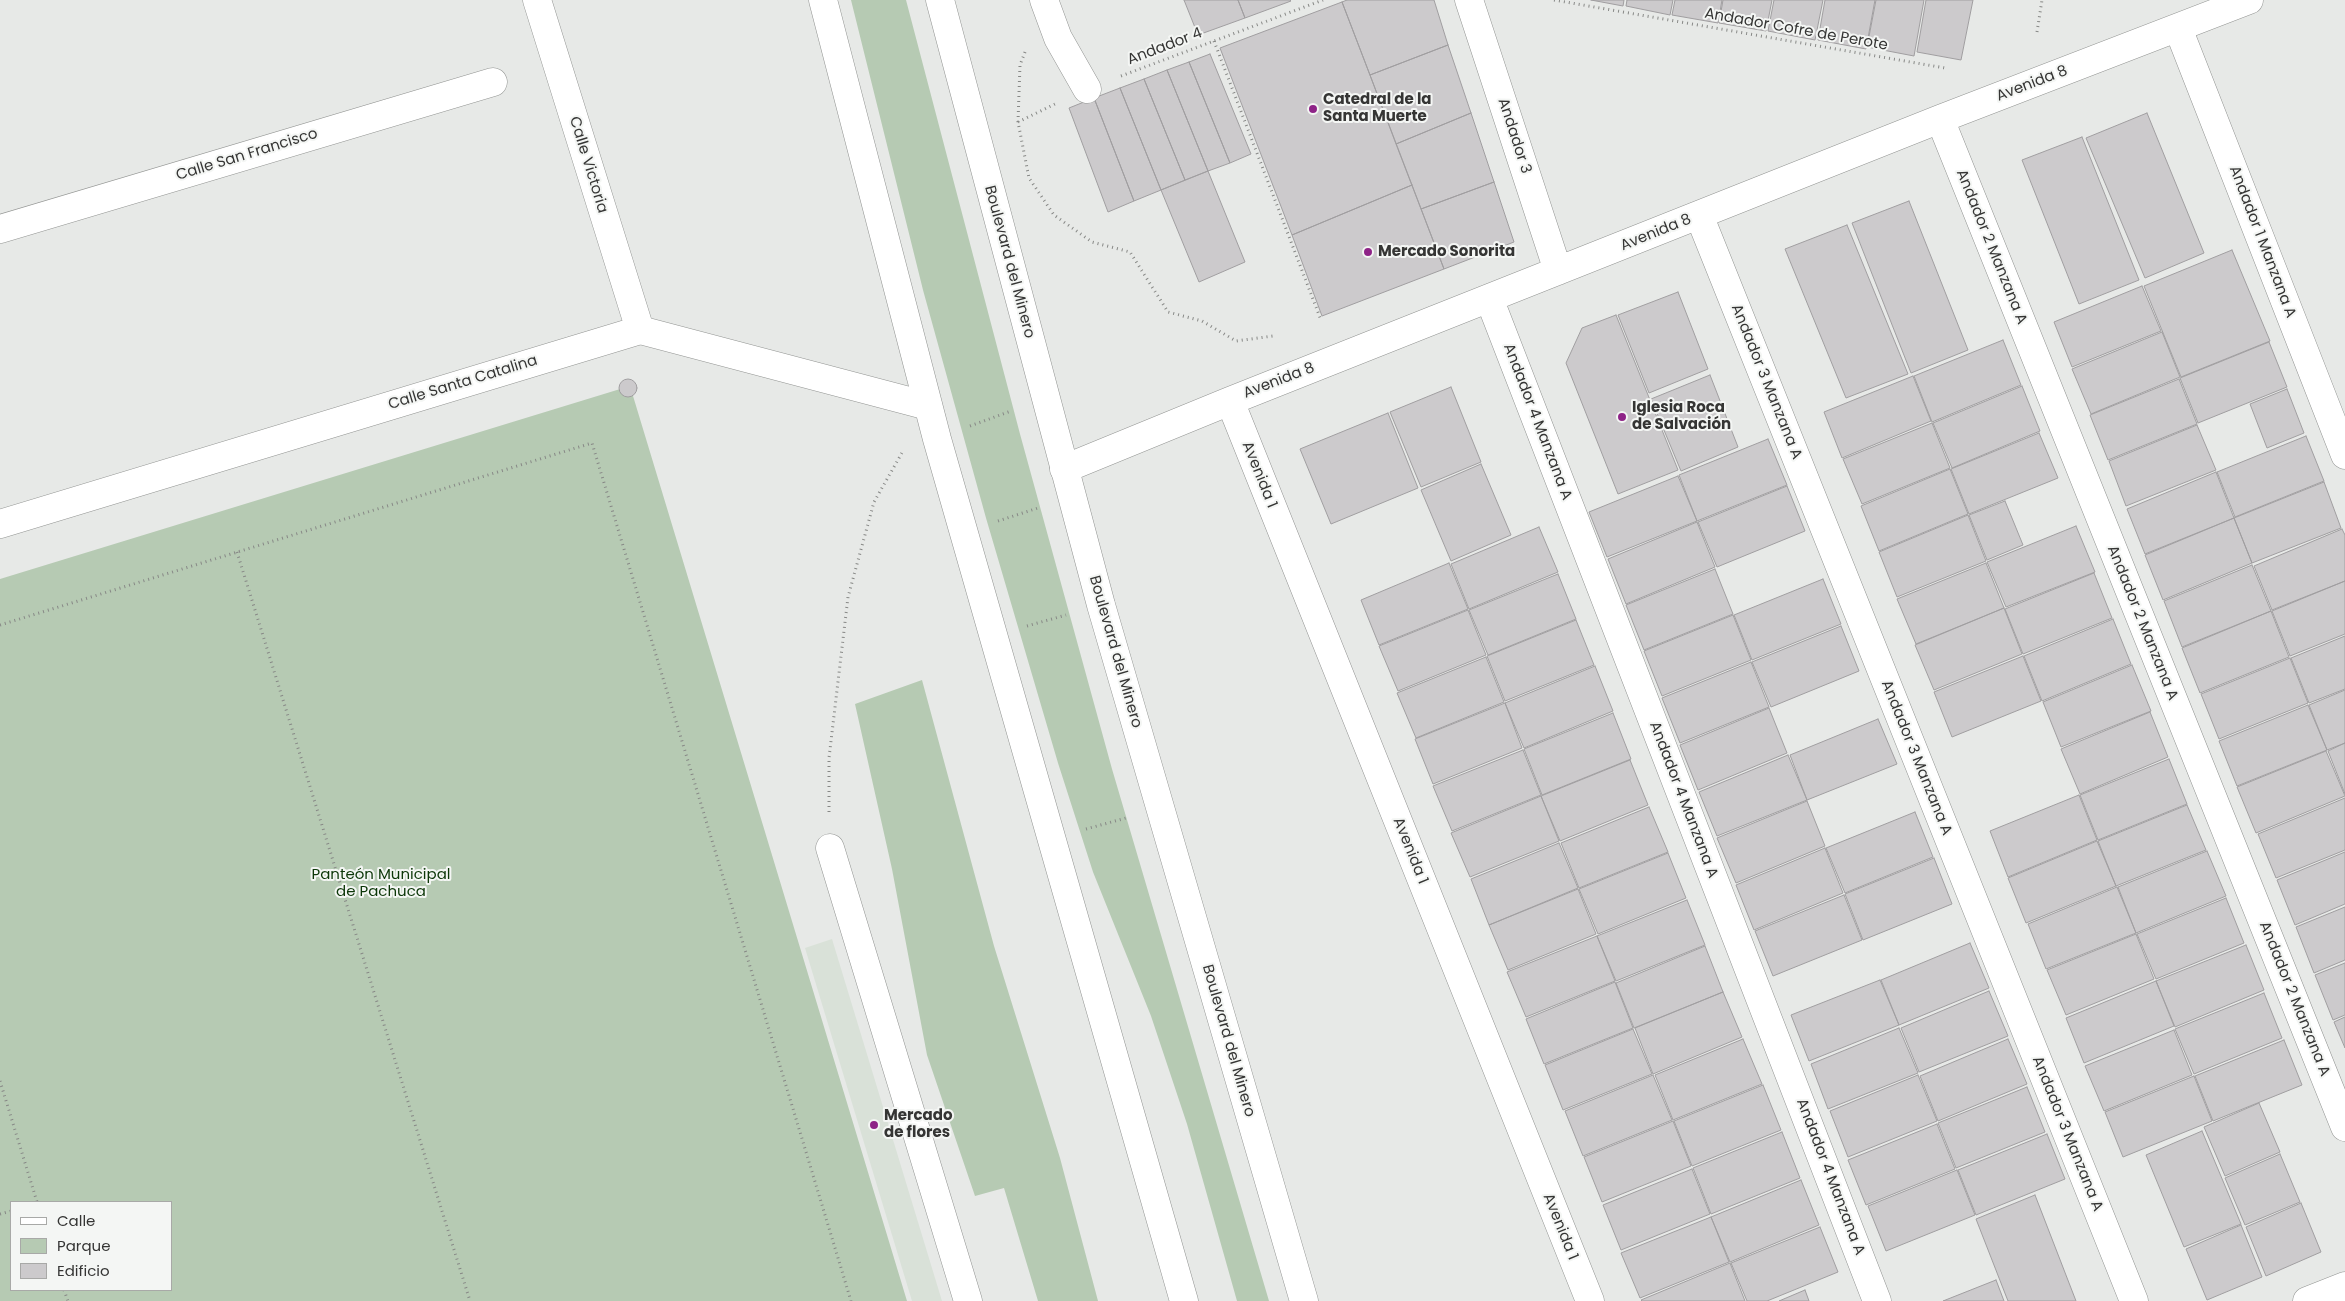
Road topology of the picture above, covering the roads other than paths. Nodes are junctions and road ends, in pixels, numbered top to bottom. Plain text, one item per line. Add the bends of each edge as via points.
1 (537, 0) edge
2 (823, 0) edge
3 (940, 0) edge
4 (1469, 0) edge
5 (2249, 0) edge
6 (1044, 1) edge
7 (2178, 28) junction
8 (493, 82) dead end
9 (1086, 88) road end
10 (1940, 119) junction
11 (1699, 216) junction
12 (0, 229) edge
13 (1558, 271) junction
14 (1490, 298) junction
15 (640, 330) junction
16 (1230, 401) junction
17 (928, 406) junction
18 (2345, 455) edge
19 (1064, 469) junction
20 (0, 524) edge
21 (830, 848) road end
22 (2345, 1127) edge
23 (2345, 1286) edge
24 (968, 1301) edge
25 (1184, 1301) edge
26 (1304, 1301) edge
27 (1590, 1301) edge
28 (1877, 1301) edge
29 (2134, 1301) edge
30 (2307, 1301) edge

1 - 15 street, Calle Victoria
2 - 17 street
3 - 19 street, Boulevard del Minero
4 - 13 street, Andador 3
5 - 7 street, Avenida 8
6 - 9 street via 1058,38
7 - 10 street, Avenida 8
7 - 18 street, Andador 1 Manzana A
8 - 12 street, Calle San Francisco
10 - 11 street, Avenida 8
10 - 22 street, Andador 2 Manzana A
11 - 13 street, Avenida 8
11 - 29 street, Andador 3 Manzana A
13 - 14 street, Avenida 8
14 - 16 street, Avenida 8
14 - 28 street, Andador 4 Manzana A
15 - 17 street
15 - 20 street, Calle Santa Catalina
16 - 19 street, Avenida 8
16 - 27 street, Avenida 1
17 - 25 street
19 - 26 street, Boulevard del Minero via 1100,605
21 - 24 street
23 - 30 street

